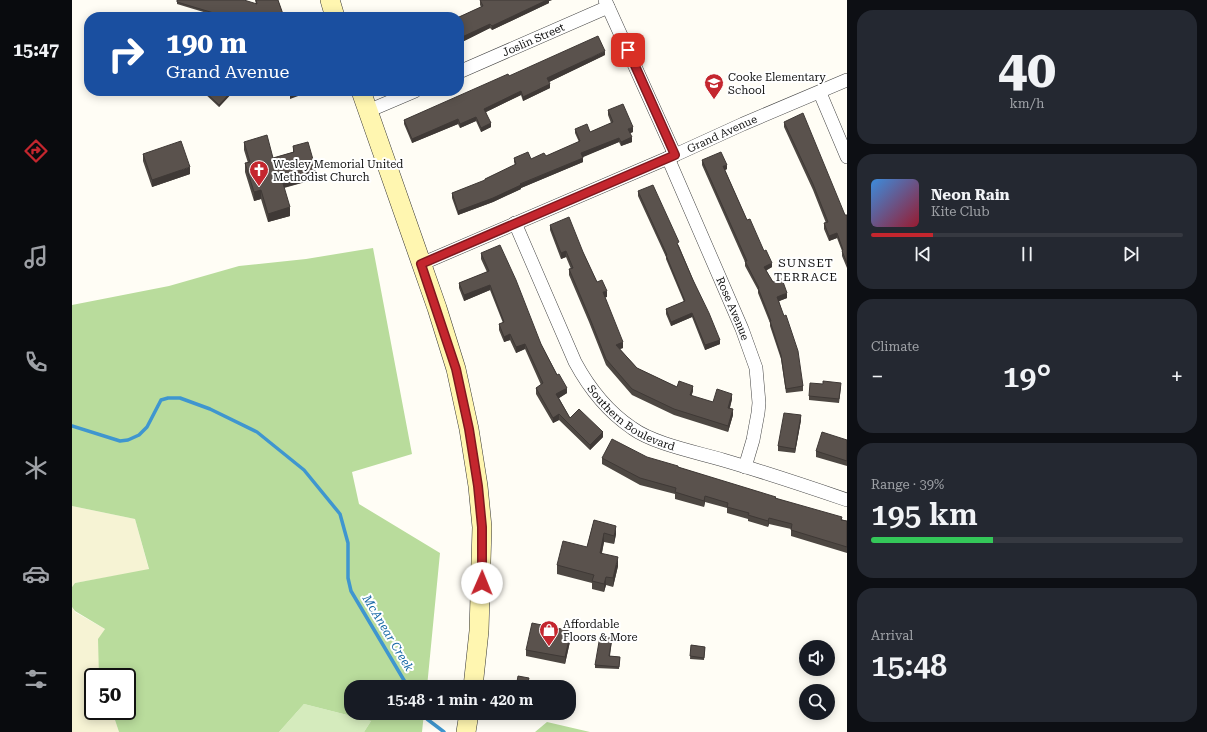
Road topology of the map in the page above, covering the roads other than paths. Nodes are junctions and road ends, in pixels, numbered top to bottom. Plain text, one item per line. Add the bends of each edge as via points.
1 (330, 0) edge
2 (607, 4) edge
3 (334, 12) edge
4 (464, 70) edge
5 (847, 80) edge
6 (820, 93) junction
7 (363, 96) edge
8 (403, 96) edge
9 (368, 111) junction
10 (672, 157) junction
11 (847, 157) edge
12 (515, 223) junction
13 (421, 264) junction
14 (745, 467) junction
15 (847, 500) edge
16 (474, 680) edge
17 (468, 720) edge
18 (466, 732) edge

1 - 3 main road
2 - 4 street, Joslin Street
2 - 10 street, Rose Avenue
5 - 6 street, Grand Avenue
6 - 10 street, Grand Avenue via 743,124
6 - 11 street
7 - 9 main road
8 - 9 street
9 - 13 main road
10 - 12 street, Grand Avenue
10 - 14 street, Rose Avenue via 756,368 759,403 756,431
12 - 13 street, Grand Avenue
12 - 14 street, Southern Boulevard via 575,362 587,382 618,418 651,439
13 - 16 main road via 456,369 478,486 482,527 482,583
14 - 15 street, Southern Boulevard
17 - 18 main road

